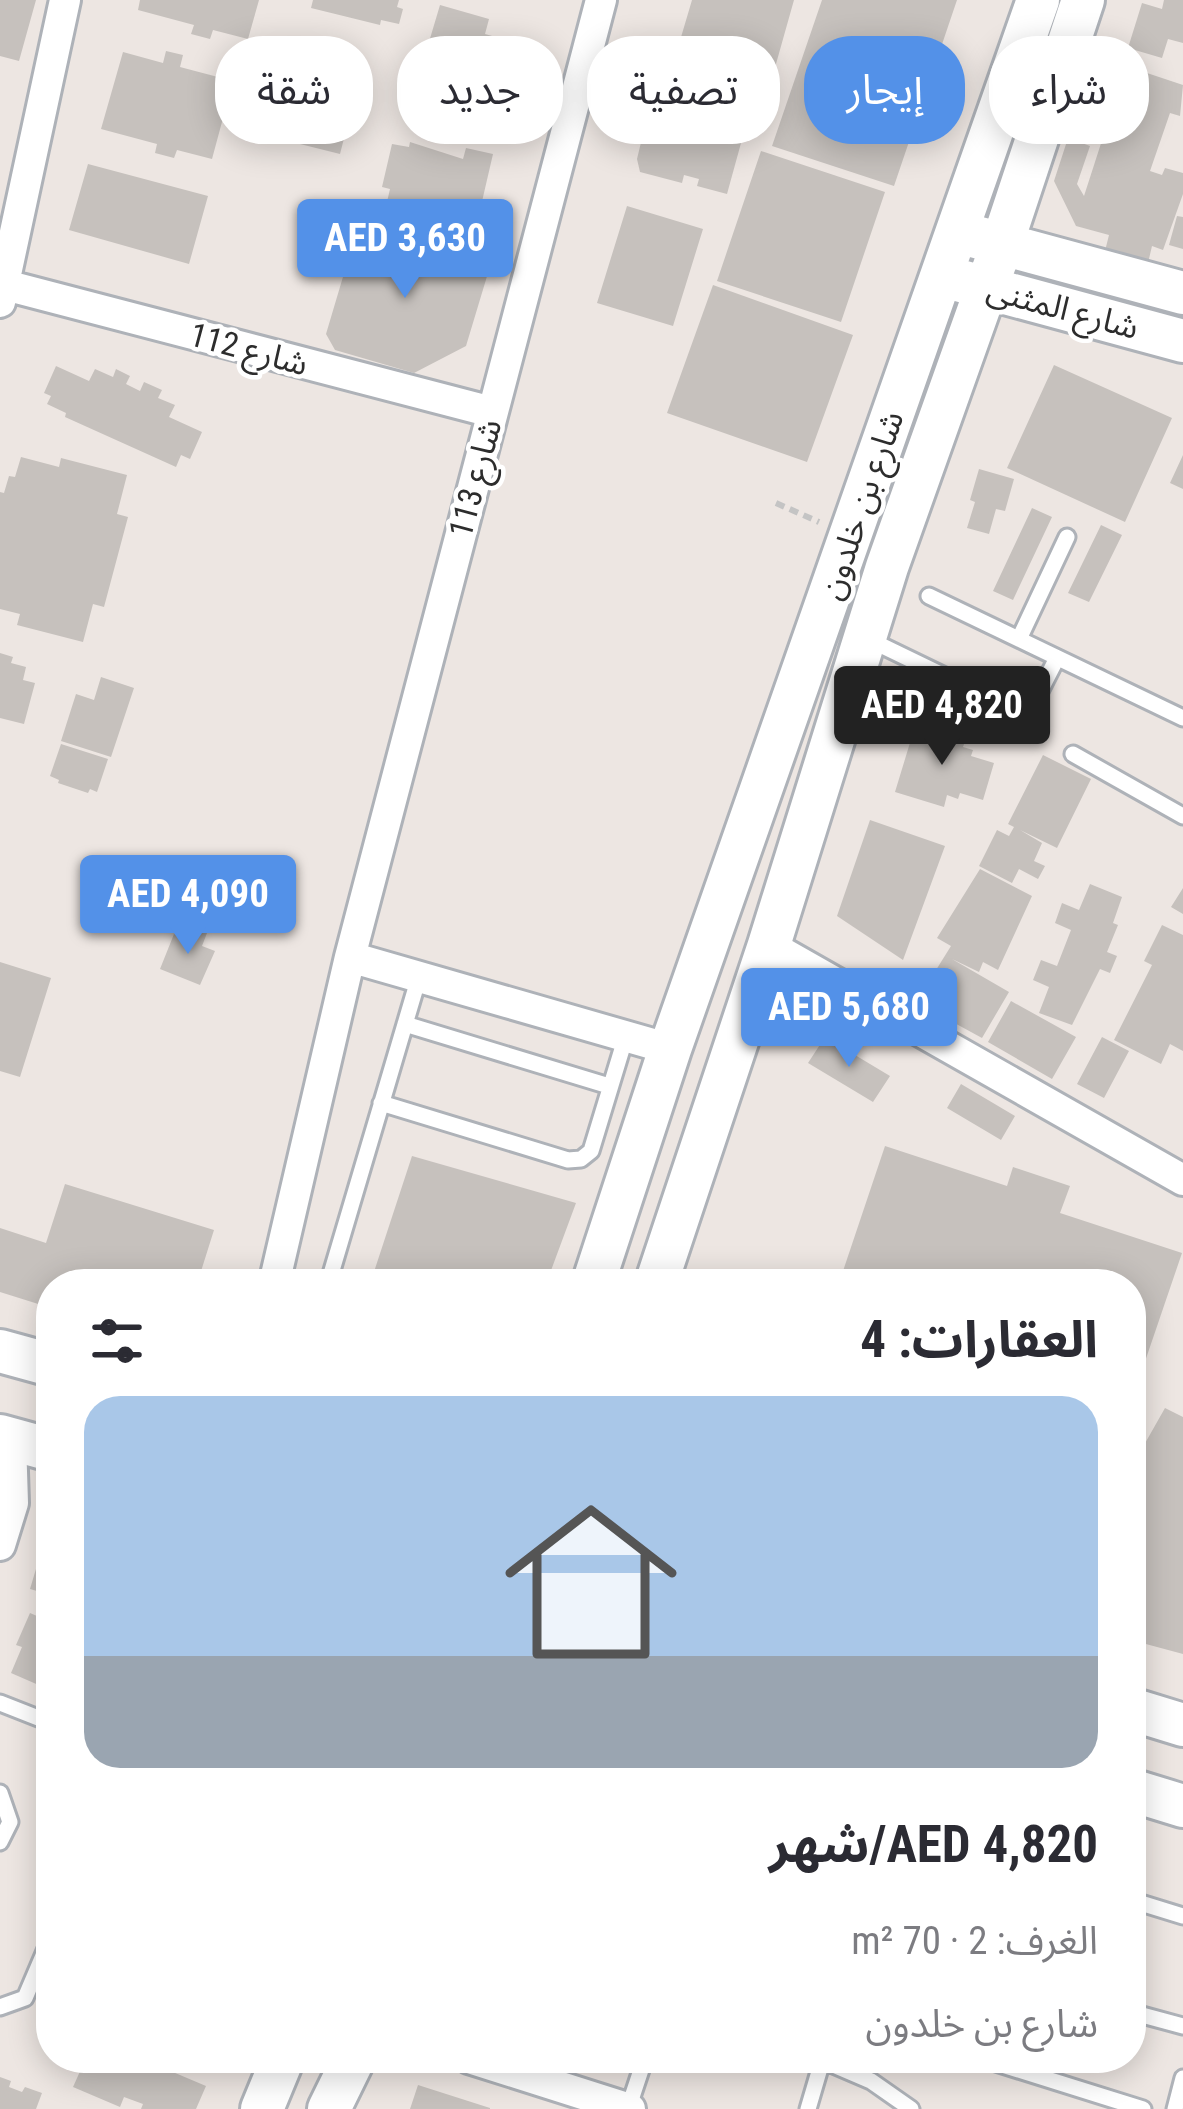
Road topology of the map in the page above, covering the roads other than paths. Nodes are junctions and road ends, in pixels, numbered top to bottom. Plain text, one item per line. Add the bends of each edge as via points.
1 (64, 0) edge
2 (601, 0) edge
3 (1038, 0) edge
4 (1083, 0) edge
5 (956, 232) junction
6 (1002, 244) junction
7 (942, 276) junction
8 (986, 288) junction
9 (3, 293) edge
10 (1183, 293) edge
11 (1183, 340) edge
12 (492, 412) junction
13 (1067, 537) dead end
14 (929, 596) dead end
15 (866, 638) junction
16 (1019, 639) junction
17 (1057, 658) junction
18 (1183, 718) edge
19 (1073, 754) dead end
20 (1183, 816) edge
21 (770, 945) junction
22 (350, 957) junction
23 (418, 977) junction
24 (405, 1024) junction
25 (626, 1036) junction
26 (670, 1049) junction
27 (609, 1086) junction
28 (381, 1103) junction
29 (1181, 1173) edge
30 (277, 1269) edge
31 (332, 1269) edge
32 (598, 1269) edge
33 (661, 1269) edge
34 (0, 1351) edge
35 (36, 1361) edge
36 (21, 1442) edge
37 (0, 1544) edge
38 (0, 1703) edge
39 (1146, 1714) edge
40 (36, 1717) edge
41 (1183, 1725) edge
42 (0, 1793) edge
43 (1146, 1795) edge
44 (1183, 1806) edge
45 (0, 1842) edge
46 (1146, 1905) edge
47 (1183, 1916) edge
48 (36, 1972) edge
49 (0, 2007) edge
50 (1146, 2016) edge
51 (1183, 2026) edge
52 (277, 2073) edge
53 (346, 2073) edge
54 (517, 2073) edge
55 (640, 2073) edge
56 (818, 2073) edge
57 (855, 2073) edge
58 (1028, 2073) edge
59 (1183, 2078) edge
60 (262, 2109) edge
61 (329, 2109) edge
62 (629, 2109) edge
63 (808, 2109) edge
64 (910, 2109) edge
65 (1143, 2109) edge
66 (1175, 2109) edge

1 - 9 street, شارع 112
2 - 12 street, شارع 113
3 - 5 street, شارع بن خلدون
4 - 6 street, شارع بن خلدون
5 - 6 street, شارع المثنى
5 - 7 street, شارع بن خلدون
6 - 8 street, شارع بن خلدون
6 - 10 street, شارع المثنى
7 - 8 street, شارع المثنى
7 - 26 street, شارع بن خلدون
8 - 11 street, شارع المثنى
8 - 15 street, شارع بن خلدون
9 - 12 street, شارع 112
12 - 22 street, شارع 113
13 - 16 lane
14 - 16 lane
15 - 17 lane via 1017,711 1034,703
15 - 21 street, شارع بن خلدون
16 - 17 lane
17 - 18 lane
19 - 20 lane
21 - 29 street
21 - 33 street, شارع بن خلدون
22 - 23 street
22 - 30 street, شارع 113
23 - 24 lane
23 - 25 street
24 - 27 lane
24 - 28 lane
25 - 26 street
25 - 27 lane
26 - 32 street, شارع بن خلدون
27 - 28 lane via 581,1160
28 - 31 lane
34 - 35 street
36 - 37 street
38 - 40 lane
39 - 41 street
42 - 45 lane via 10,1822
43 - 44 street
46 - 47 lane
48 - 49 lane via 25,1998
50 - 51 lane
52 - 60 street
53 - 61 street
54 - 62 street
55 - 62 lane
56 - 63 lane
57 - 64 lane
58 - 65 lane
59 - 66 lane

